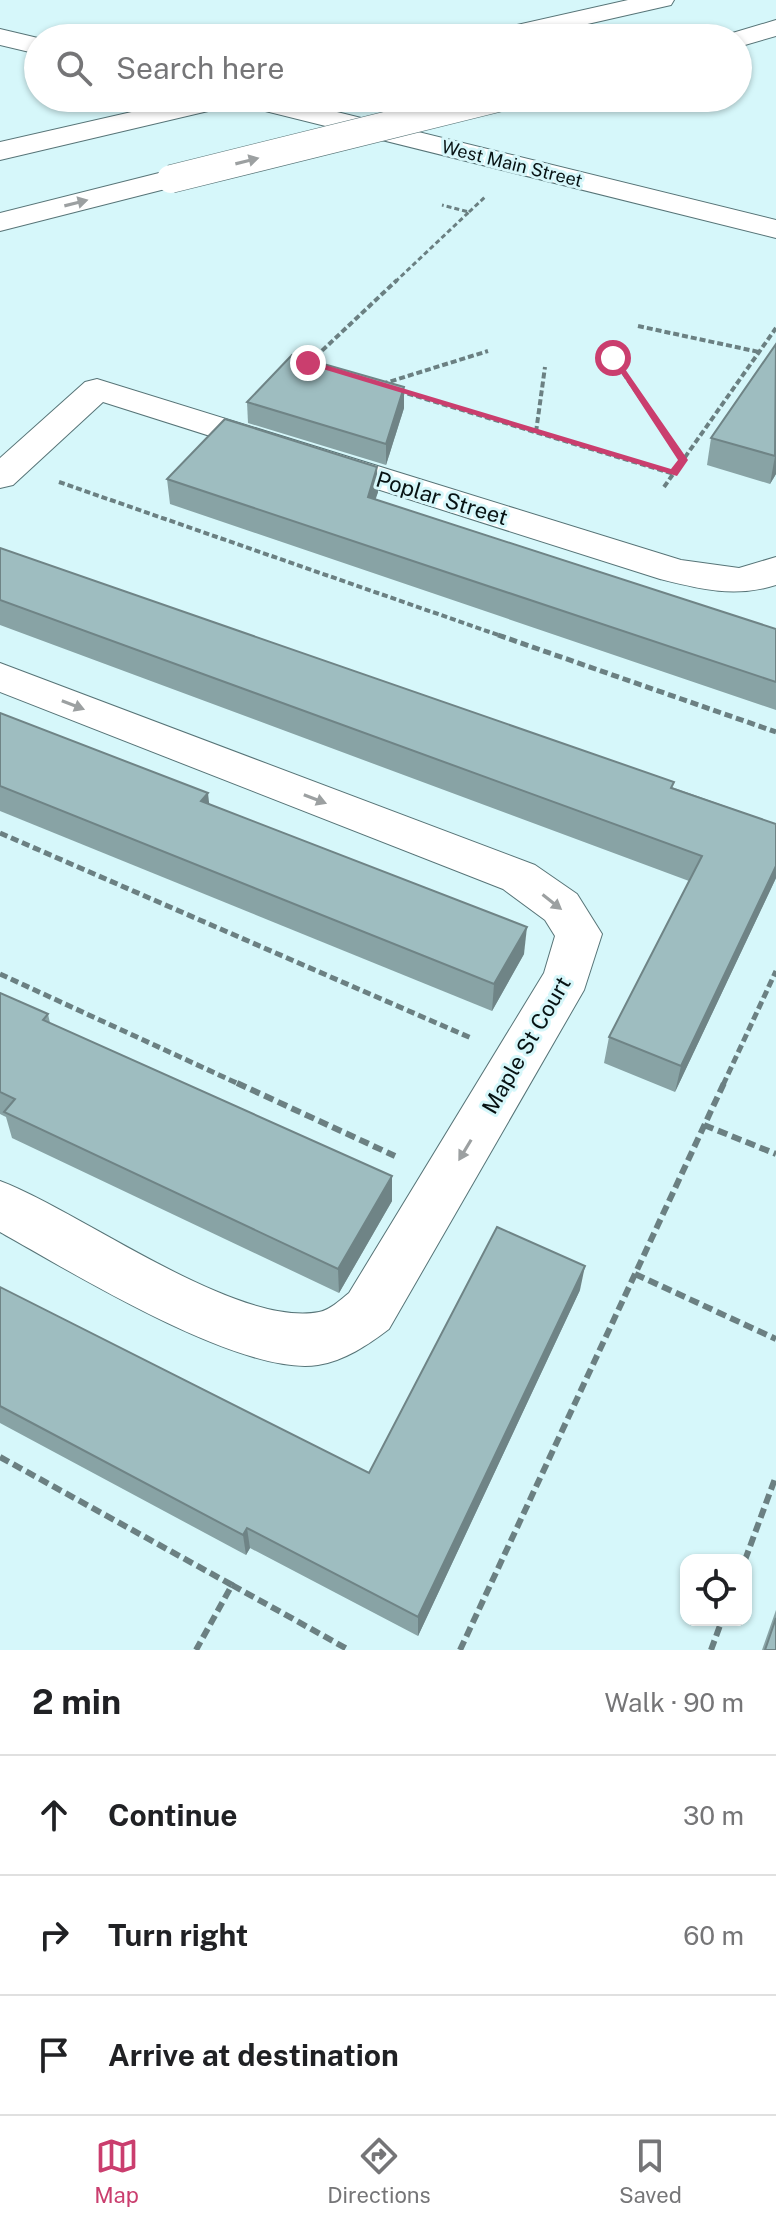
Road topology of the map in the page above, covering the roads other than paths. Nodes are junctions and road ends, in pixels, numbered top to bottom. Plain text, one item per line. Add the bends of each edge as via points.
1 (662, 0) edge
2 (554, 24) edge
3 (776, 28) edge
4 (752, 35) edge
5 (0, 37) edge
6 (24, 43) edge
7 (82, 112) edge
8 (168, 112) edge
9 (304, 112) edge
10 (441, 112) edge
11 (0, 126) edge
12 (0, 151) edge
13 (0, 222) edge
14 (776, 229) edge
15 (6, 471) edge
16 (776, 569) edge
17 (0, 677) edge
18 (0, 1205) edge

1 - 2 main road
3 - 4 main road
5 - 6 main road
7 - 11 main road
8 - 12 main road
9 - 14 main road, West Main Street
13 -> 10 main road, bridge
15 - 16 main road, Poplar Street via 97,389 673,570 724,581 768,576
17 -> 18 main road, Maple St Court via 519,877 561,907 579,934 567,977 519,1060 369,1311 345,1330 312,1339 258,1333 187,1303

